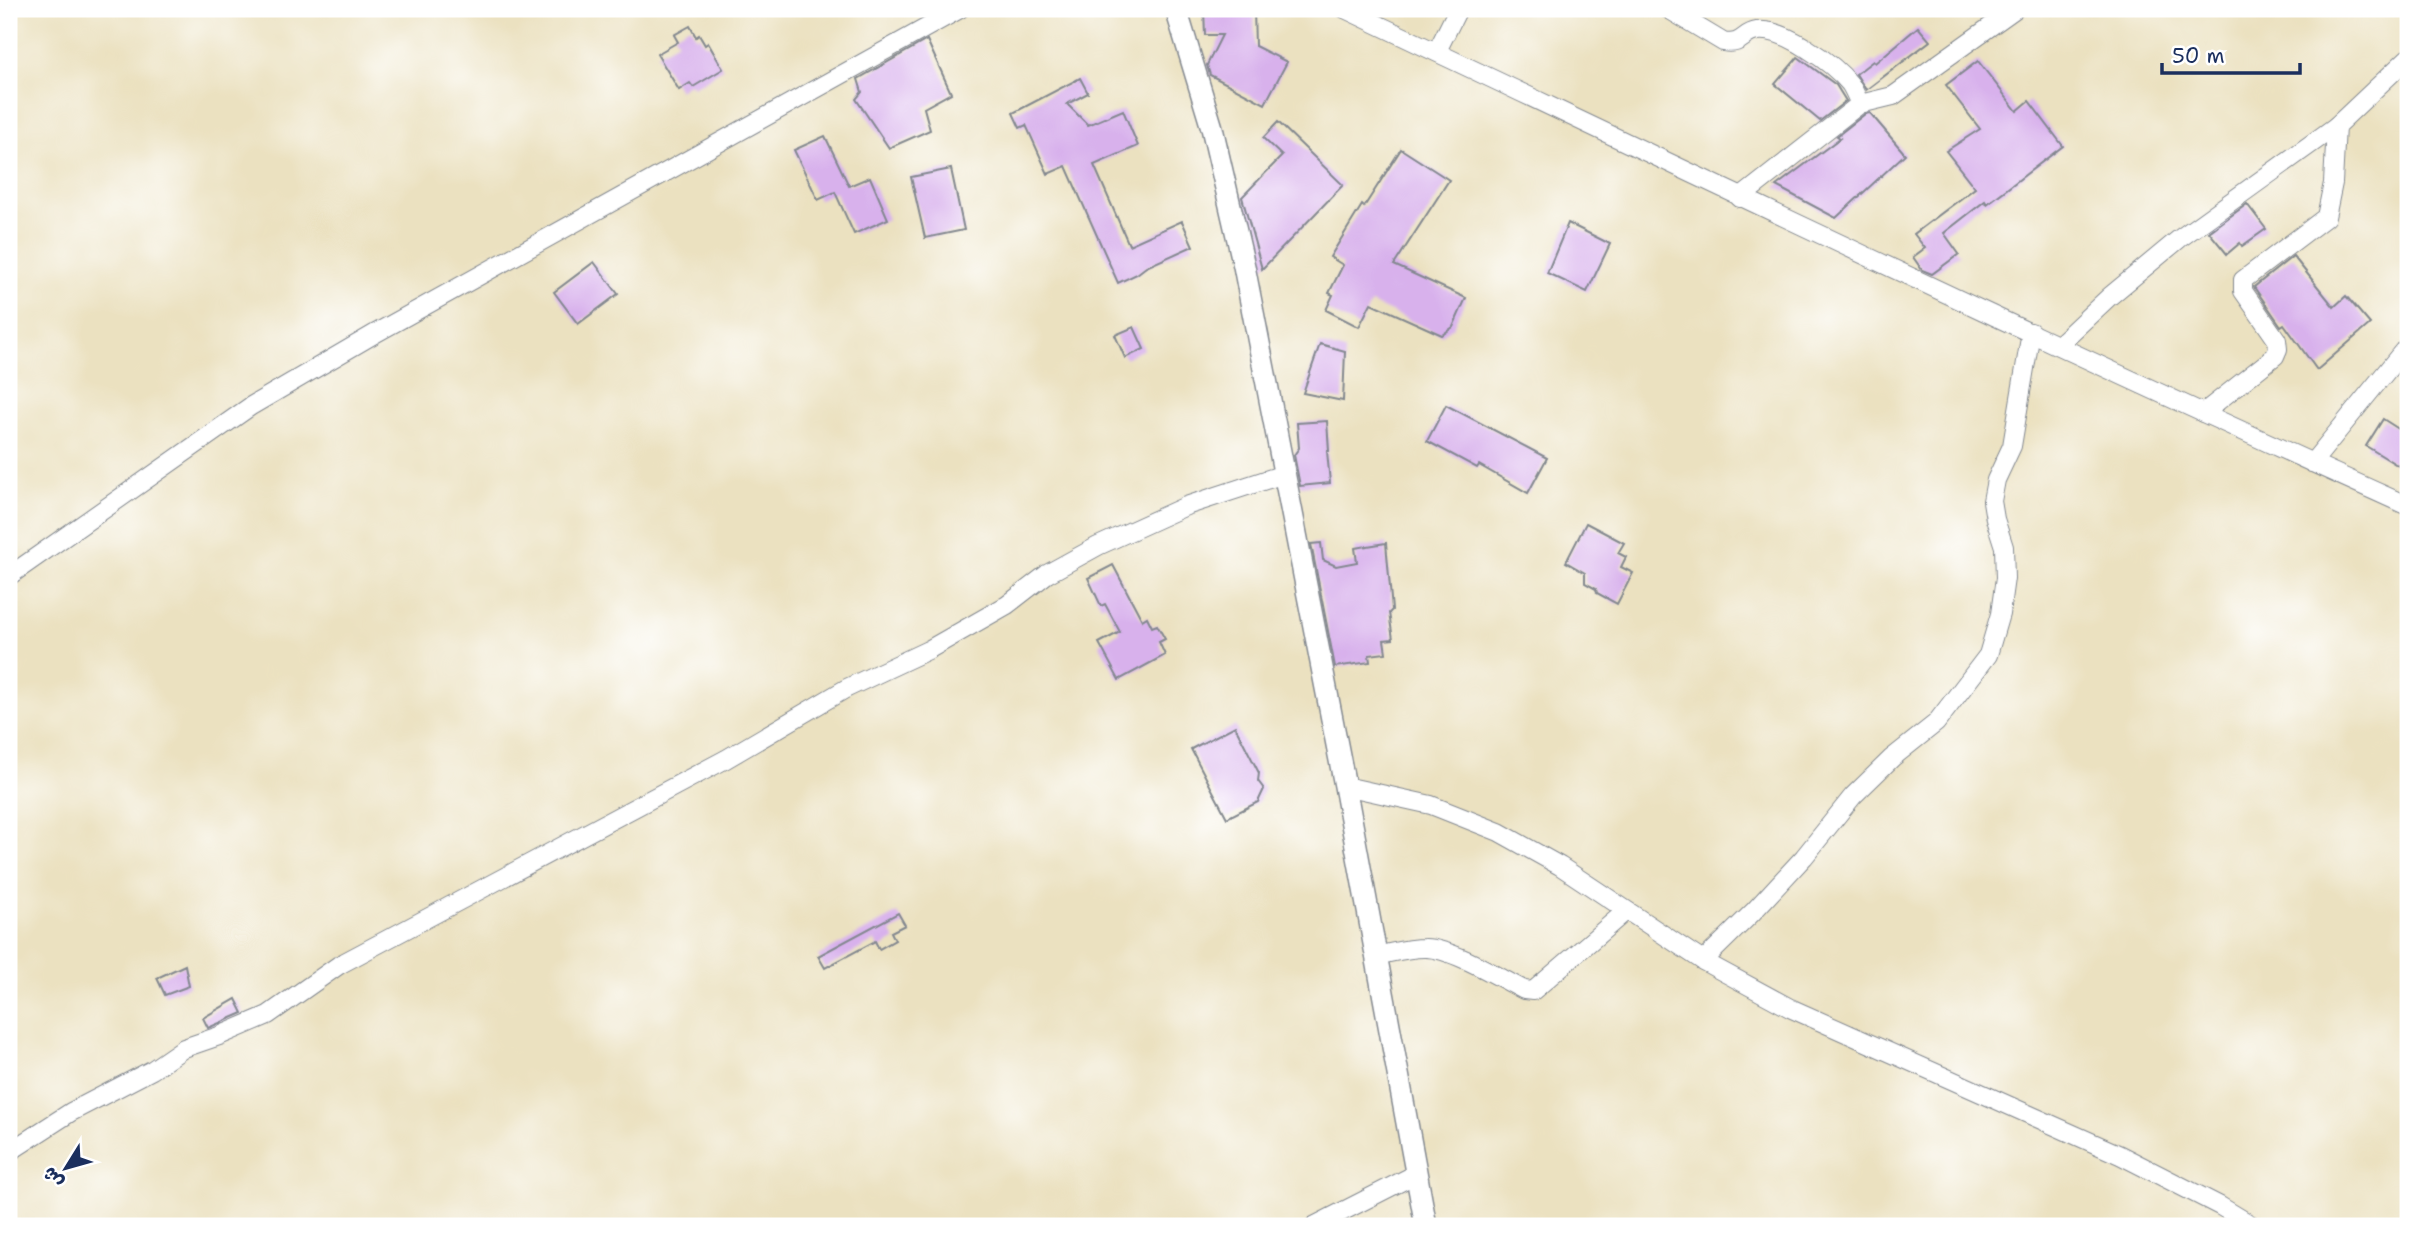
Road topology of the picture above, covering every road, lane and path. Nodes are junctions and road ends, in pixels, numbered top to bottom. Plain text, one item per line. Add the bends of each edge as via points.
1 (960, 9) edge
2 (1176, 9) edge
3 (1345, 9) edge
4 (1458, 9) edge
5 (1668, 9) edge
6 (2015, 9) edge
7 (1437, 51) junction
8 (2408, 58) edge
9 (1860, 104) junction
10 (2336, 126) junction
11 (1740, 198) junction
12 (2031, 332) junction
13 (2058, 345) junction
14 (2408, 345) edge
15 (2203, 413) junction
16 (2312, 463) junction
17 (1284, 474) junction
18 (2408, 506) edge
19 (9, 576) edge
20 (1345, 786) junction
21 (1626, 911) junction
22 (1375, 956) junction
23 (1703, 961) junction
24 (9, 1152) edge
25 (1416, 1174) junction
26 (1314, 1226) edge
27 (1426, 1226) edge
28 (2253, 1226) edge

1 - 19 street via 263,400
2 - 17 street via 1229,197
3 - 7 street
4 - 7 street
5 - 9 street via 1723,42 1741,42 1753,31 1783,35 1840,75
6 - 9 street via 1892,96
7 - 11 street
8 - 10 street
9 - 11 street
10 - 13 street via 2179,239
10 - 15 street via 2326,217 2243,280 2243,291 2277,340 2275,356
11 - 12 street
12 - 13 street
12 - 23 street via 2012,446 1992,501 2004,547 2005,578 1988,655 1936,723 1853,796 1754,912
13 - 15 street
14 - 16 street
15 - 16 street
16 - 18 street
17 - 20 street
17 - 24 street via 1186,506 1098,546 928,650 847,688 726,759 339,965 268,1015 184,1048
20 - 21 street via 1431,805 1499,832
20 - 22 street
21 - 22 street via 1533,991 1438,950
21 - 23 street
22 - 25 street
23 - 28 street via 1790,1008 2120,1155
25 - 26 street
25 - 27 street

